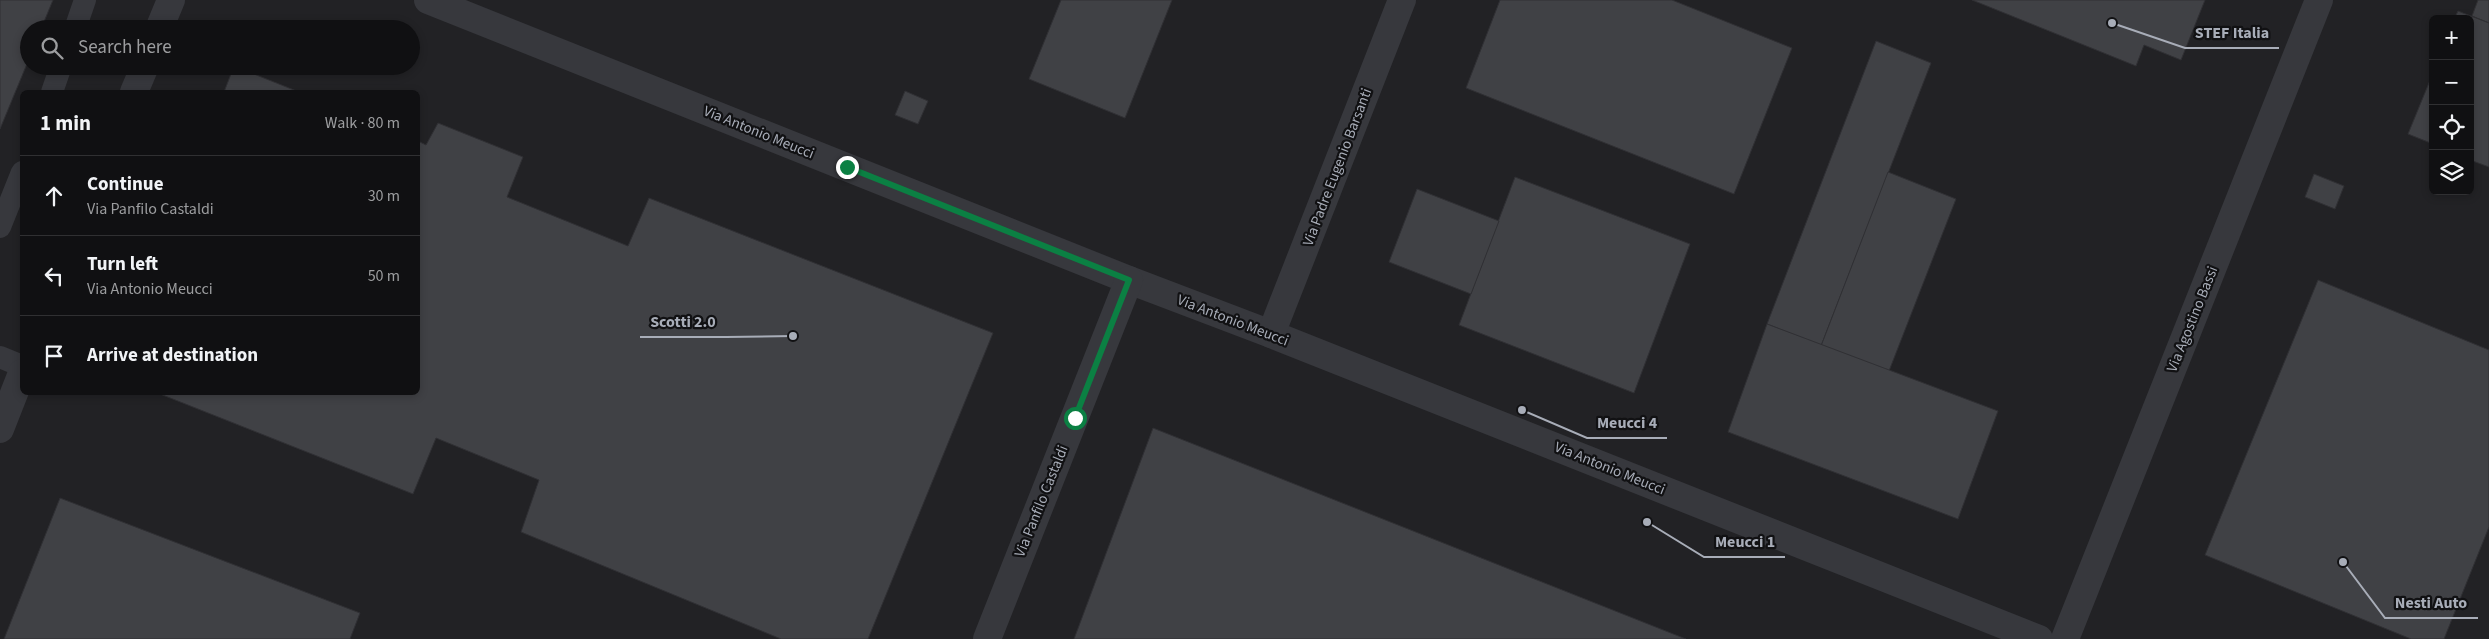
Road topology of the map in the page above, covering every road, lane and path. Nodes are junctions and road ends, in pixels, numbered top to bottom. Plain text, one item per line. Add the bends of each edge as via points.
1 (85, 0) edge
2 (171, 0) edge
3 (428, 0) edge
4 (1402, 0) edge
5 (2319, 0) edge
6 (78, 20) edge
7 (163, 20) edge
8 (58, 75) edge
9 (141, 75) edge
10 (53, 90) edge
11 (135, 90) edge
12 (20, 177) edge
13 (0, 227) edge
14 (1129, 280) junction
15 (1271, 334) junction
16 (0, 357) edge
17 (20, 365) edge
18 (20, 378) edge
19 (0, 429) edge
20 (987, 639) edge
21 (2039, 639) edge
22 (2065, 639) edge

1 - 6 lane
2 - 7 street
3 - 14 street, Via Antonio Meucci
4 - 15 street, Via Padre Eugenio Barsanti
5 - 22 street, Via Agostino Bassi
8 - 10 lane
9 - 11 street
12 - 13 lane
14 - 15 street, Via Antonio Meucci
14 - 20 street, Via Panfilo Castaldi
15 - 21 street, Via Antonio Meucci
16 - 17 lane
18 - 19 street

